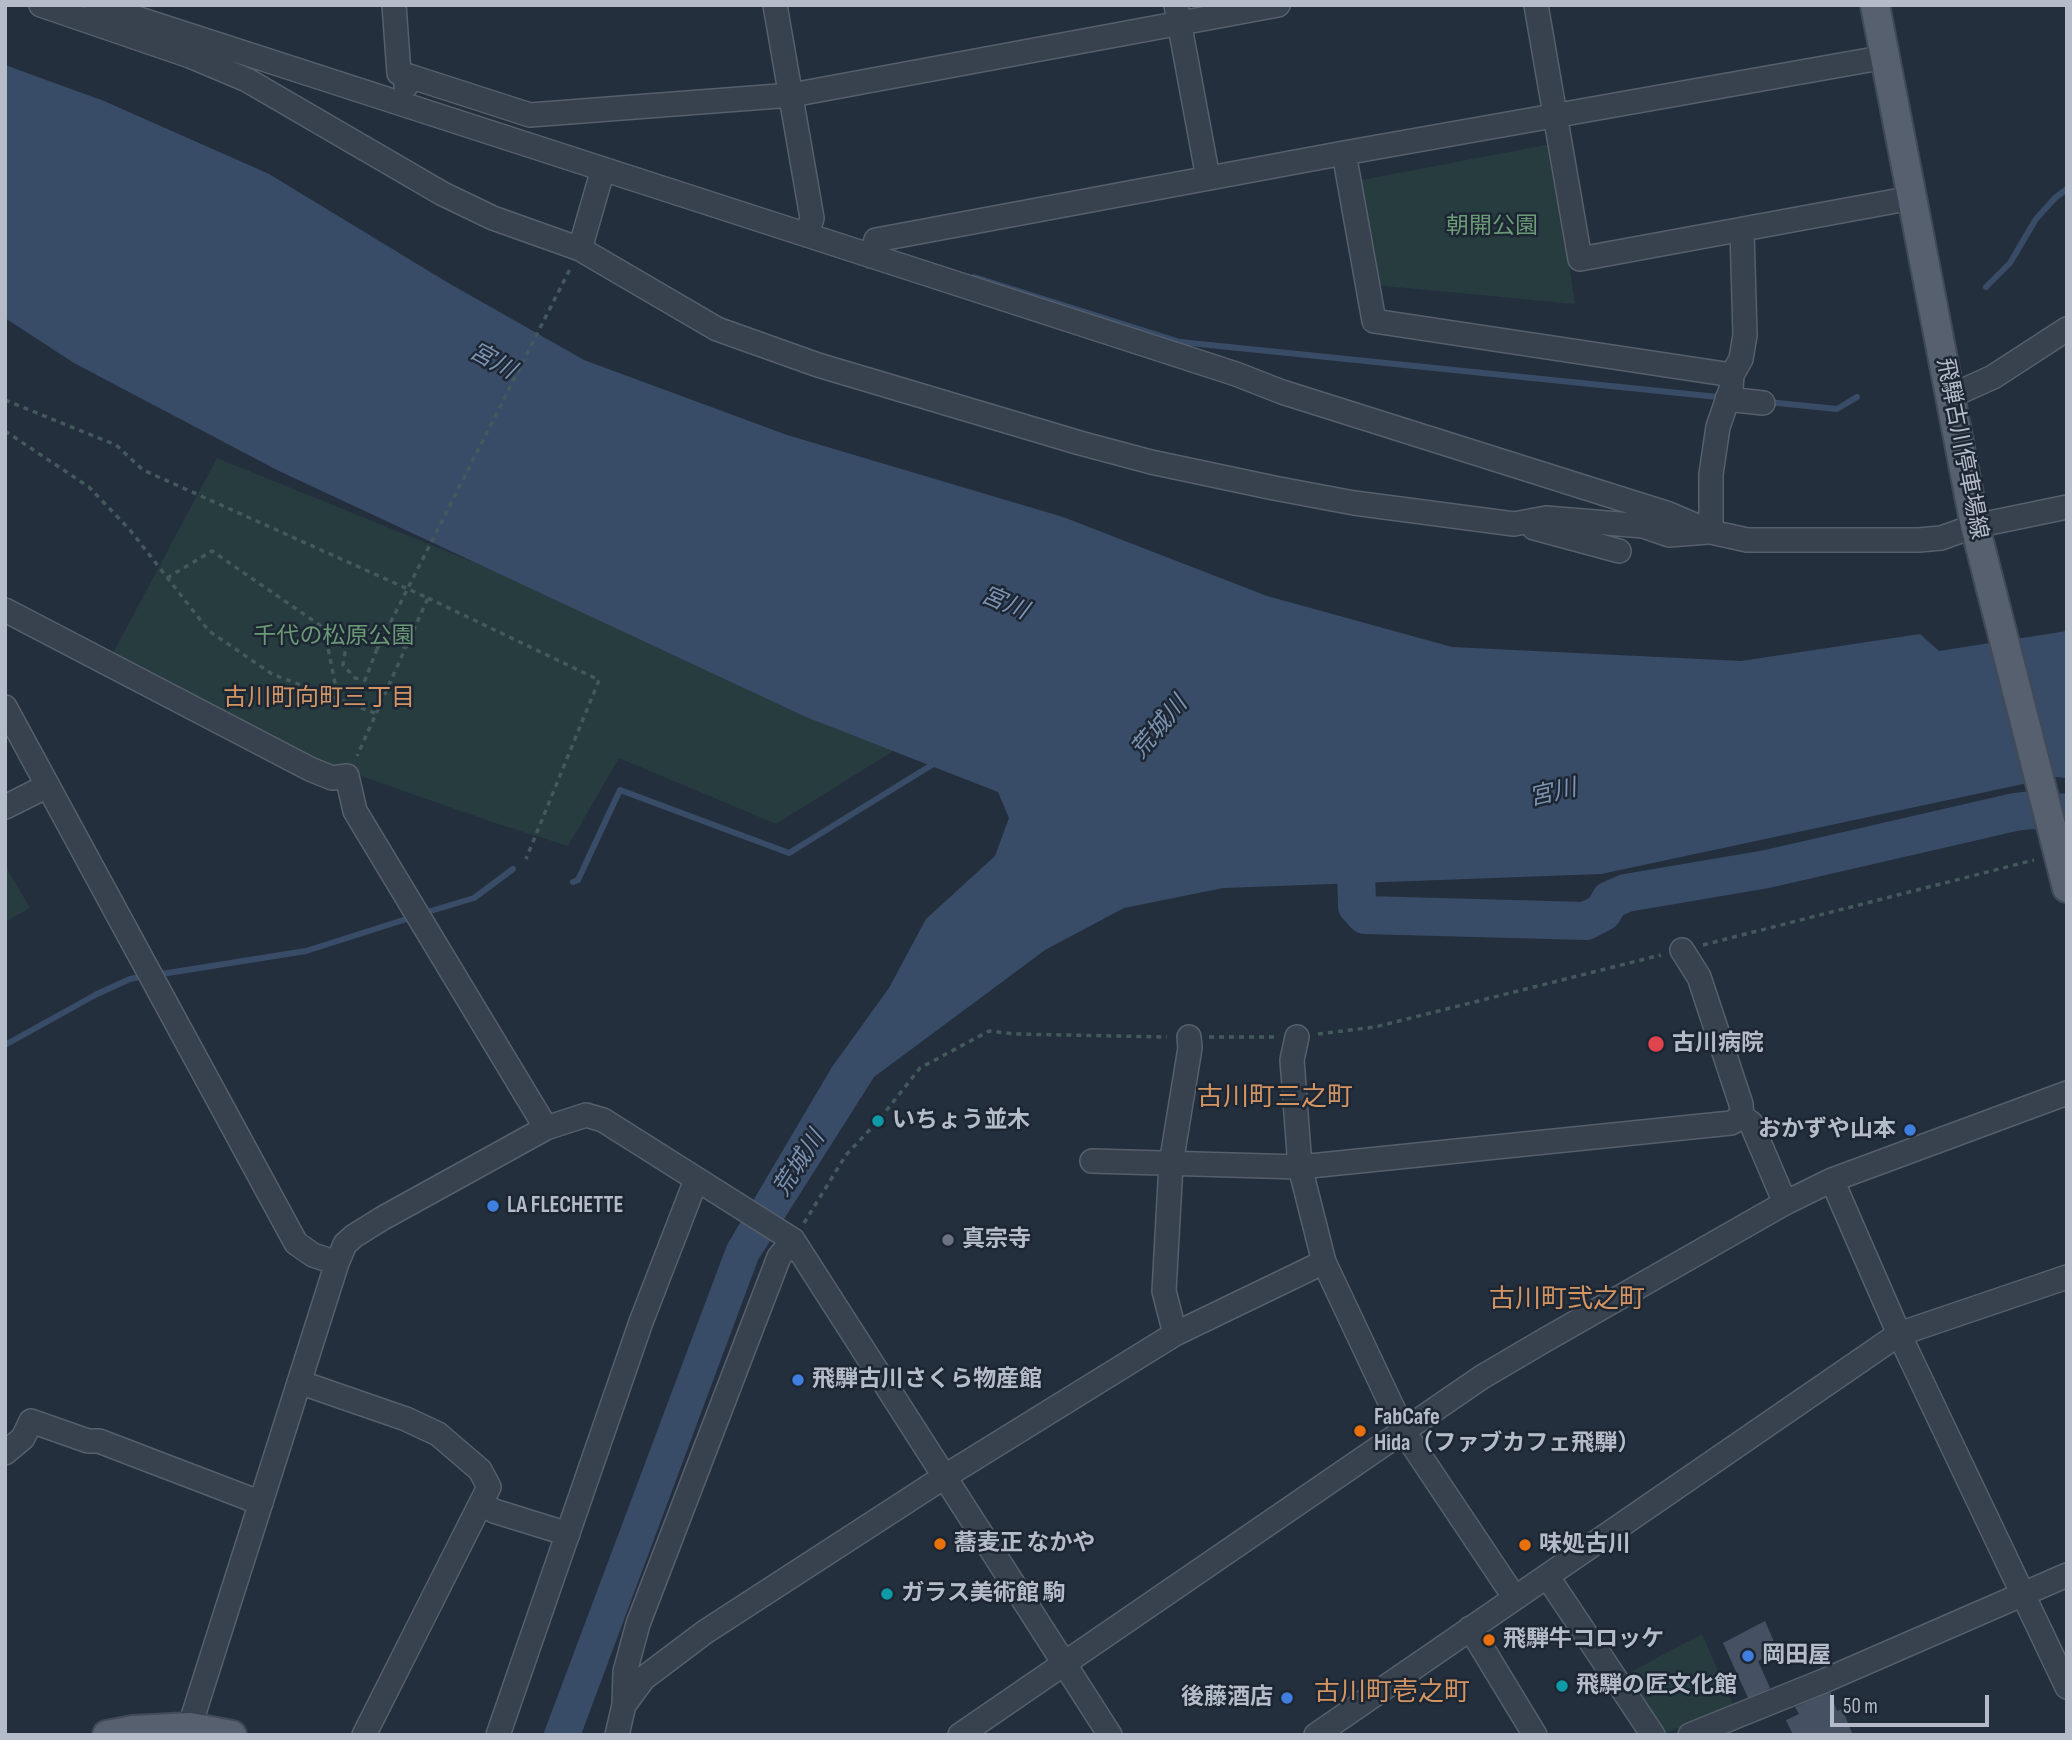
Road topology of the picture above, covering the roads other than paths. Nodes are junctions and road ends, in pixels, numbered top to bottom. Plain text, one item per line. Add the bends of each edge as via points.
1 (40, 5) edge
2 (96, 5) edge
3 (394, 5) edge
4 (775, 5) edge
5 (1278, 5) edge
6 (1536, 5) edge
7 (1875, 5) edge
8 (1178, 14) edge
9 (1886, 57) junction
10 (404, 91) junction
11 (792, 95) junction
12 (1555, 115) junction
13 (1344, 153) junction
14 (603, 169) junction
15 (1208, 178) junction
16 (1912, 198) junction
17 (809, 228) junction
18 (1742, 230) junction
19 (873, 249) junction
20 (575, 259) junction
21 (2067, 329) edge
22 (1732, 375) junction
23 (1951, 396) junction
24 (1727, 399) junction
25 (1763, 403) dead end
26 (2067, 507) edge
27 (1514, 524) junction
28 (1711, 532) junction
29 (1977, 534) junction
30 (1619, 551) dead end
31 (5, 610) edge
32 (5, 707) edge
33 (47, 786) junction
34 (5, 807) edge
35 (2067, 888) edge
36 (1682, 950) road end
37 (1189, 1037) road end
38 (1297, 1037) road end
39 (2067, 1093) edge
40 (1742, 1116) junction
41 (546, 1128) junction
42 (1093, 1161) dead end
43 (1171, 1164) junction
44 (1300, 1167) junction
45 (1832, 1180) junction
46 (701, 1183) junction
47 (1785, 1203) junction
48 (793, 1240) junction
49 (1324, 1262) junction
50 (337, 1263) junction
51 (2067, 1277) edge
52 (1175, 1334) junction
53 (1899, 1334) junction
54 (299, 1382) junction
55 (1404, 1432) junction
56 (5, 1453) edge
57 (944, 1477) junction
58 (261, 1503) junction
59 (481, 1503) junction
60 (568, 1534) junction
61 (2067, 1575) edge
62 (1546, 1576) junction
63 (2024, 1593) junction
64 (1515, 1598) junction
65 (1470, 1628) junction
66 (1063, 1663) junction
67 (2067, 1687) edge
68 (624, 1705) junction
69 (1721, 1729) edge
70 (188, 1731) edge
71 (107, 1735) edge
72 (232, 1735) edge
73 (364, 1735) edge
74 (498, 1735) edge
75 (617, 1735) edge
76 (960, 1735) edge
77 (1111, 1735) edge
78 (1316, 1735) edge
79 (1535, 1735) edge
80 (1653, 1735) edge
81 (1690, 1735) edge

1 - 20 street via 247,80 443,194
2 - 10 street
3 - 10 street
4 - 11 street
5 - 8 street
6 - 12 street
7 - 9 main road, 飛騨古川停車場線
8 - 11 street
8 - 15 street
9 - 12 street
9 - 16 main road, 飛騨古川停車場線
10 - 11 street via 530,115
10 - 14 street
11 - 17 street
12 - 13 street
12 - 18 street via 1580,259
13 - 15 street
13 - 22 street via 1374,321
14 - 17 street
14 - 20 street
15 - 19 street
16 - 18 street
16 - 23 main road, 飛騨古川停車場線
17 - 19 street
18 - 22 street via 1745,335 1741,359
19 - 28 street via 1282,392 1656,510
20 - 27 street via 736,338 1053,435 1274,488
21 - 23 street via 1993,377
22 - 24 street
23 - 29 main road, 飛騨古川停車場線
24 - 25 street
24 - 28 street via 1712,474
26 - 29 street
27 - 28 street via 1546,518 1643,526 1669,535
27 - 30 street
28 - 29 street via 1747,540 1919,540
29 - 35 main road, 飛騨古川停車場線
31 - 41 street via 310,769 332,778 347,776 355,811
32 - 33 street
33 - 34 street
33 - 50 street via 296,1243
36 - 40 street via 1699,977
37 - 43 street
38 - 44 street via 1292,1059
39 - 45 street
40 - 44 street via 1731,1123
40 - 47 street via 1751,1123
41 - 46 street via 586,1115 603,1121
41 - 50 street via 354,1236
42 - 43 street
43 - 44 street
43 - 52 street via 1164,1290
44 - 49 street
45 - 47 street
45 - 53 street
46 - 48 street
46 - 60 street via 641,1322
47 - 55 street via 1482,1377
48 - 57 street
48 - 68 street via 779,1257 638,1624 625,1672
49 - 52 street
49 - 55 street
50 - 54 street
51 - 53 street
52 - 57 street
53 - 62 street
53 - 63 street
54 - 58 street
54 - 59 street via 438,1434 480,1470 489,1487
55 - 64 street
55 - 66 street
56 - 58 street via 23,1437 31,1422 99,1441
57 - 66 street
57 - 68 street via 705,1632 644,1678
58 - 70 street
59 - 60 street
59 - 73 street
60 - 74 street
61 - 63 street
62 - 64 street
62 - 80 street
63 - 67 street
63 - 69 street
64 - 65 street
65 - 78 street
65 - 79 street
66 - 76 street
66 - 77 street
68 - 75 street
69 - 81 street
70 - 71 main road via 133,1730
70 - 72 main road

